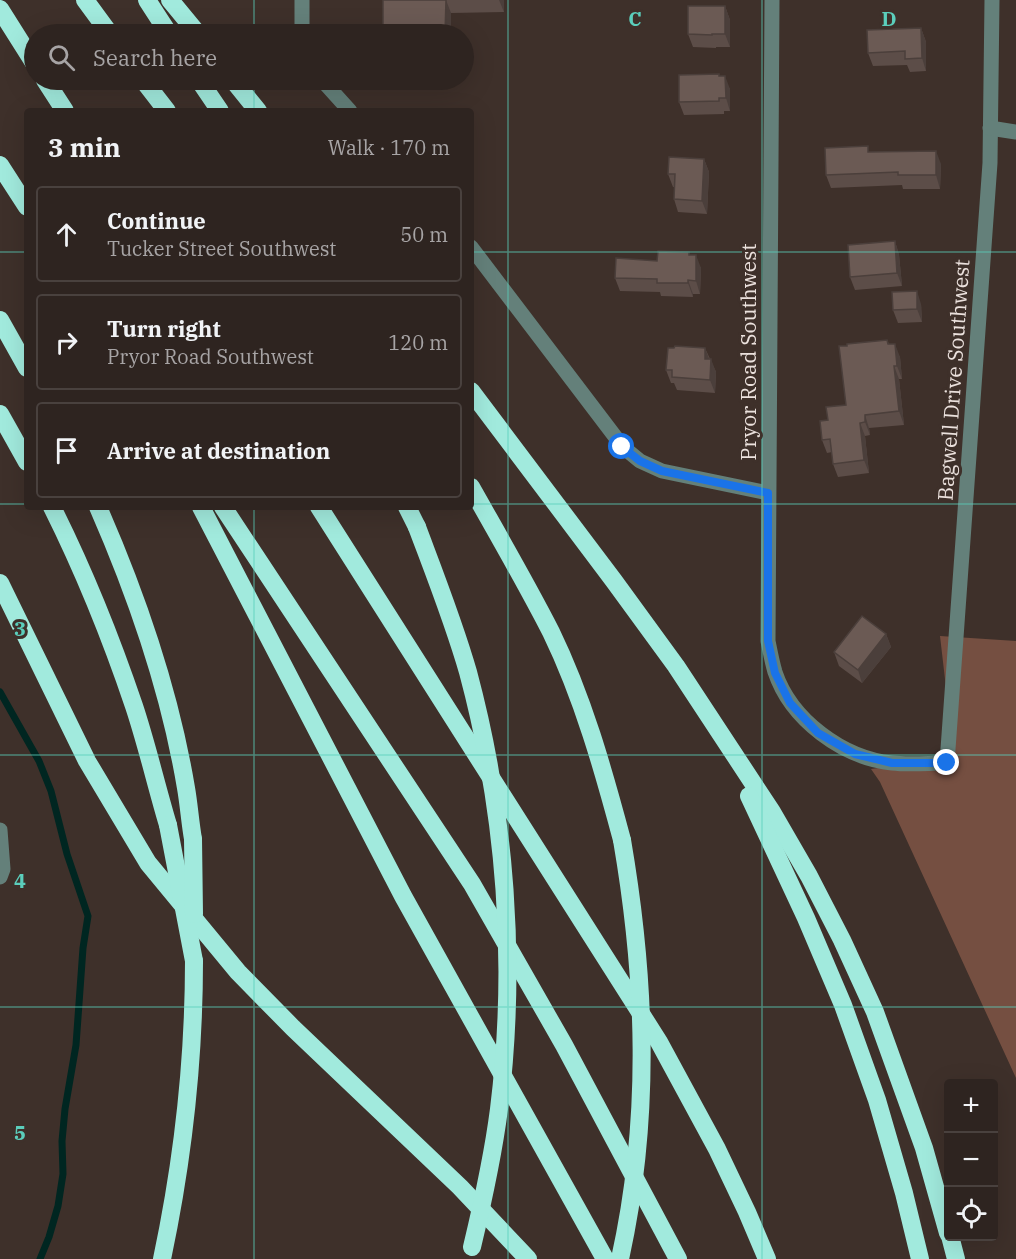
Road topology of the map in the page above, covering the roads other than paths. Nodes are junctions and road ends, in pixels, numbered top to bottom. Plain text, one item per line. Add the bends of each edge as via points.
1 (85, 0) edge
2 (147, 0) edge
3 (170, 0) edge
4 (302, 0) edge
5 (772, 0) edge
6 (992, 0) edge
7 (0, 9) edge
8 (103, 24) edge
9 (163, 24) edge
10 (190, 24) edge
11 (302, 24) edge
12 (24, 47) edge
13 (51, 90) edge
14 (151, 90) edge
15 (206, 90) edge
16 (241, 90) edge
17 (331, 90) edge
18 (63, 108) edge
19 (165, 108) edge
20 (218, 108) edge
21 (256, 108) edge
22 (347, 108) edge
23 (990, 128) junction
24 (1016, 132) edge
25 (0, 165) edge
26 (24, 202) edge
27 (474, 251) edge
28 (0, 320) edge
29 (24, 363) edge
30 (474, 395) edge
31 (0, 414) edge
32 (24, 457) edge
33 (474, 492) edge
34 (768, 493) junction
35 (53, 510) edge
36 (99, 510) edge
37 (203, 510) edge
38 (225, 510) edge
39 (321, 510) edge
40 (408, 510) edge
41 (0, 583) edge
42 (676, 666) junction
43 (947, 763) joint
44 (0, 830) edge
45 (0, 877) edge
46 (194, 961) junction
47 (944, 1217) edge
48 (951, 1241) edge
49 (471, 1253) edge
50 (162, 1259) edge
51 (528, 1259) edge
52 (605, 1259) edge
53 (620, 1259) edge
54 (678, 1259) edge
55 (767, 1259) edge
56 (920, 1259) edge
57 (956, 1259) edge

1 - 8 highway
2 - 9 highway
3 - 10 highway
4 - 11 street
5 - 34 street, Pryor Road Southwest
6 - 23 street, Bagwell Drive Southwest
7 - 12 highway
13 - 18 highway
14 - 19 highway
15 - 20 highway
16 - 21 highway
17 - 22 street
23 - 24 street
23 - 43 street, Bagwell Drive Southwest
25 - 26 highway
27 - 34 street via 622,447 662,471
28 - 29 highway
30 - 42 highway
31 - 32 highway
33 - 53 highway, bridge via 551,632 575,687 622,840 636,934 642,1036 636,1169
34 - 43 street, Pryor Road Southwest via 768,641 775,673 790,703 818,733 855,754 892,763
35 - 46 highway, bridge via 101,615 134,707 168,825
36 - 46 highway, bridge via 136,603 174,730 193,839
37 - 52 highway via 403,896
38 - 54 highway via 472,884 564,1045
39 - 55 highway via 659,1042 717,1149
40 - 49 highway, bridge via 451,615 468,673 486,751 506,913 507,1018 499,1108
41 - 51 highway via 87,761 148,863 237,972 460,1187
42 - 47 highway via 771,812 842,940 900,1077
42 - 56 highway via 751,800 807,918 877,1100
44 - 45 street
46 - 50 highway via 190,1085
48 - 57 highway

